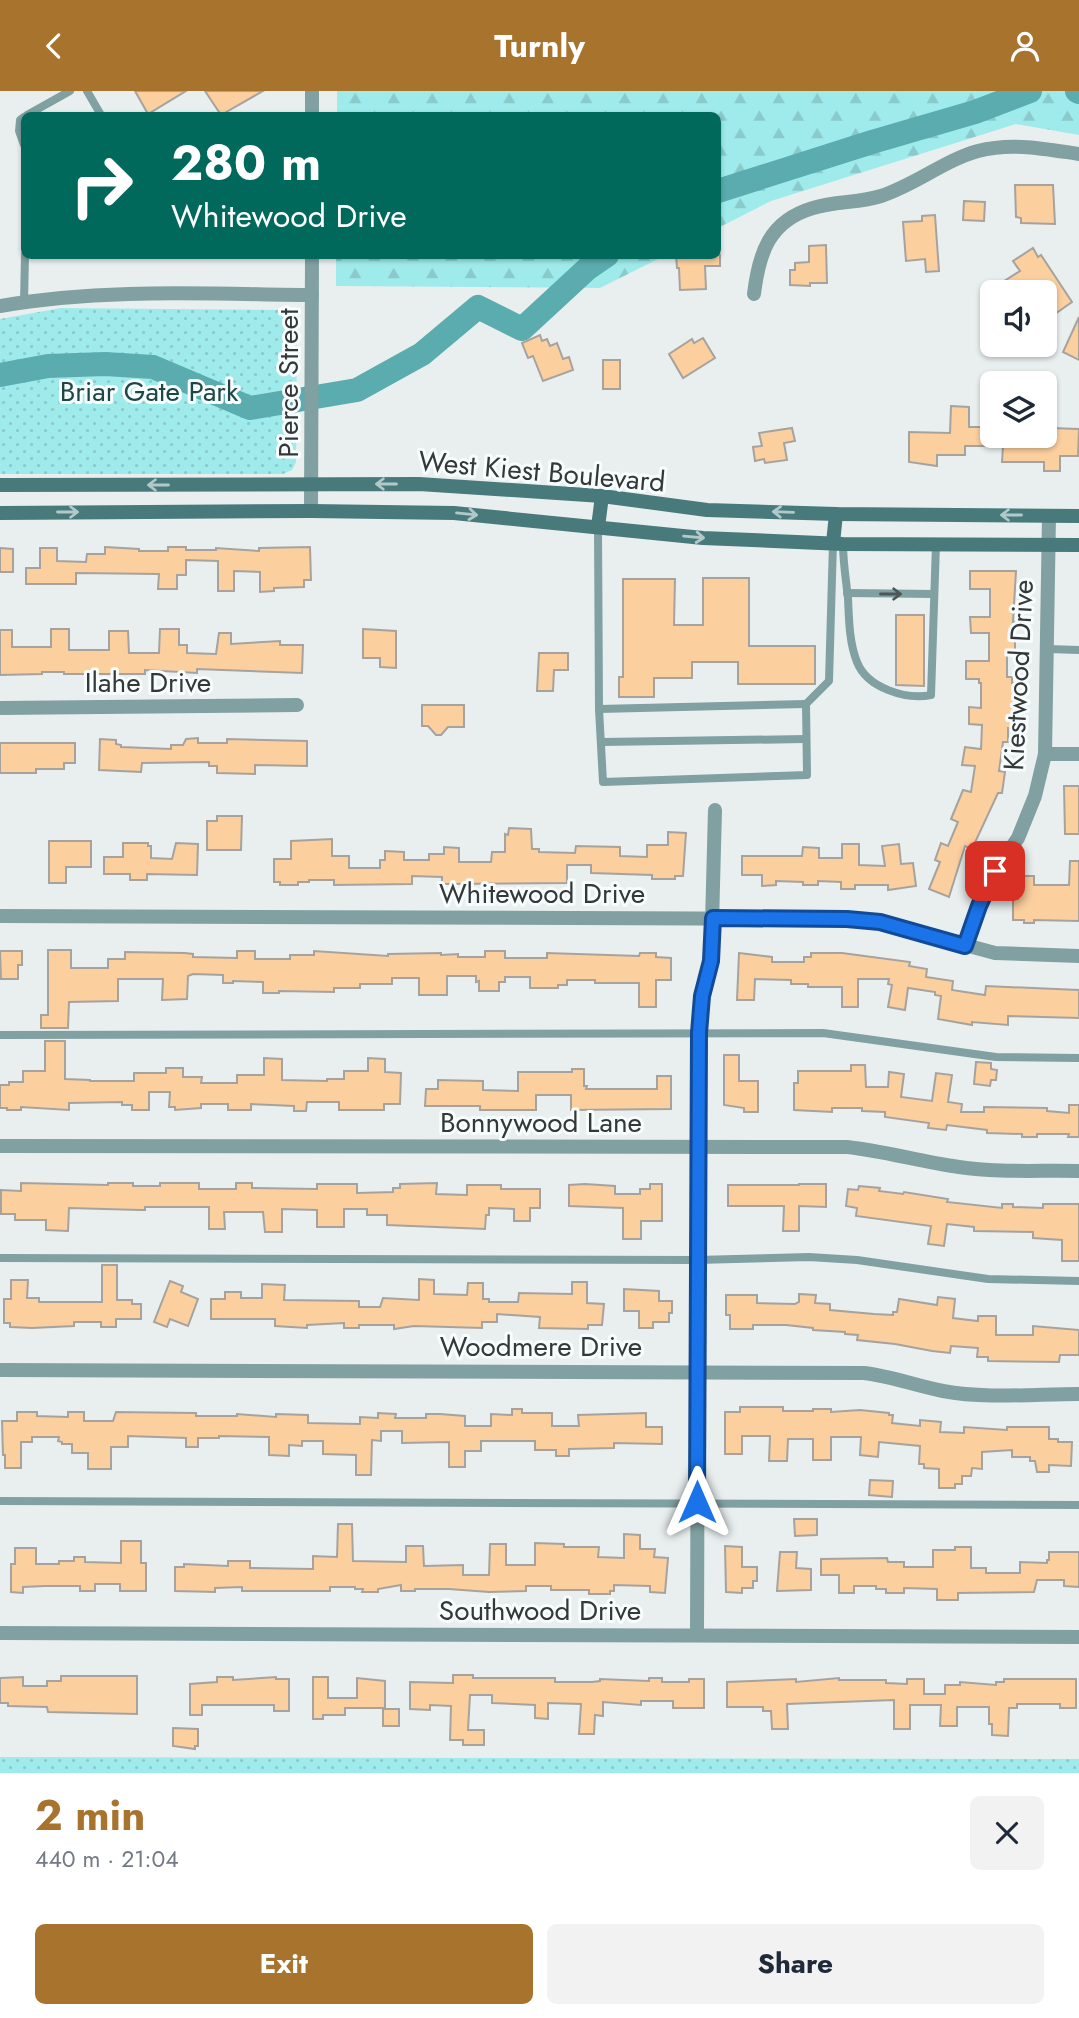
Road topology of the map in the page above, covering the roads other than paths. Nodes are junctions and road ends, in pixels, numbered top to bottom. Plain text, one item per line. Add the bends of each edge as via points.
1 (69, 91) edge
2 (87, 91) edge
3 (312, 91) edge
4 (33, 112) edge
5 (99, 112) edge
6 (312, 112) edge
7 (21, 119) edge
8 (21, 137) edge
9 (1079, 154) edge
10 (25, 259) edge
11 (312, 259) edge
12 (754, 294) dead end
13 (312, 295) junction
14 (24, 302) junction
15 (0, 306) edge
16 (312, 484) junction
17 (0, 485) edge
18 (602, 496) junction
19 (312, 511) junction
20 (0, 513) edge
21 (836, 514) junction
22 (1049, 516) junction
23 (1079, 516) edge
24 (598, 527) junction
25 (838, 544) junction
26 (936, 544) junction
27 (1079, 544) edge
28 (1048, 545) junction
29 (847, 593) junction
30 (934, 594) junction
31 (1048, 649) junction
32 (1079, 650) edge
33 (806, 704) junction
34 (297, 705) dead end
35 (0, 708) edge
36 (599, 709) junction
37 (806, 739) junction
38 (603, 742) junction
39 (1045, 754) junction
40 (1079, 754) edge
41 (715, 810) dead end
42 (0, 916) edge
43 (713, 918) junction
44 (965, 946) junction
45 (1079, 955) edge
46 (699, 1033) junction
47 (0, 1035) edge
48 (1079, 1058) edge
49 (0, 1146) edge
50 (698, 1146) junction
51 (1079, 1171) edge
52 (0, 1258) edge
53 (697, 1260) junction
54 (1079, 1281) edge
55 (0, 1370) edge
56 (697, 1371) junction
57 (1079, 1394) edge
58 (0, 1501) edge
59 (697, 1502) junction
60 (1079, 1505) edge
61 (0, 1633) edge
62 (697, 1635) junction
63 (1079, 1637) edge

1 - 4 lane
2 - 5 lane
3 - 6 street
7 - 8 lane
9 - 12 street via 1002,146 976,152 881,196 812,208 790,219 763,248
10 - 14 lane
11 - 13 street, Pierce Street
13 - 14 street via 126,294
13 - 16 street, Pierce Street
14 - 15 street
16 -> 17 main road, West Kiest Boulevard
18 -> 16 main road, West Kiest Boulevard via 460,485
16 - 19 street, Pierce Street
21 -> 18 main road, West Kiest Boulevard via 707,510
18 - 24 main road
20 -> 19 main road, West Kiest Boulevard
19 -> 24 main road, West Kiest Boulevard via 454,513
22 -> 21 main road, West Kiest Boulevard
21 - 25 main road
22 - 23 main road, West Kiest Boulevard
22 - 28 street, Kiestwood Drive
24 -> 25 main road, West Kiest Boulevard via 702,538
24 - 36 lane
25 - 26 main road, West Kiest Boulevard
25 - 29 lane
25 - 33 lane via 829,681
26 - 28 main road, West Kiest Boulevard
26 - 30 lane
27 - 28 main road, West Kiest Boulevard
28 - 31 street, Kiestwood Drive
29 -> 30 lane
29 - 30 lane via 858,664 892,692 923,697 931,695
31 - 32 lane
31 - 39 street, Kiestwood Drive
33 - 36 lane
33 - 37 lane
34 - 35 street, Ilahe Drive
36 - 38 lane
37 - 38 lane
37 - 38 lane via 807,775 603,782
39 - 40 street
39 - 44 street, Kiestwood Drive via 1018,838 995,871
41 - 43 street
42 - 43 street, Whitewood Drive
43 - 44 street, Whitewood Drive via 880,922
43 - 46 street
44 - 45 street, Whitewood Drive via 995,953
46 - 47 lane
46 - 48 lane via 823,1033 996,1057
46 - 50 street
49 - 50 street, Bonnywood Lane
50 - 51 street, Bonnywood Lane via 847,1147 982,1170
50 - 53 street
52 - 53 lane
53 - 54 lane via 809,1257 988,1279
53 - 56 street
55 - 56 street, Woodmere Drive
56 - 57 street, Woodmere Drive via 864,1373 943,1391
56 - 59 street
58 - 59 lane
59 - 60 lane
59 - 62 street
61 - 62 street, Southwood Drive
62 - 63 street, Southwood Drive

